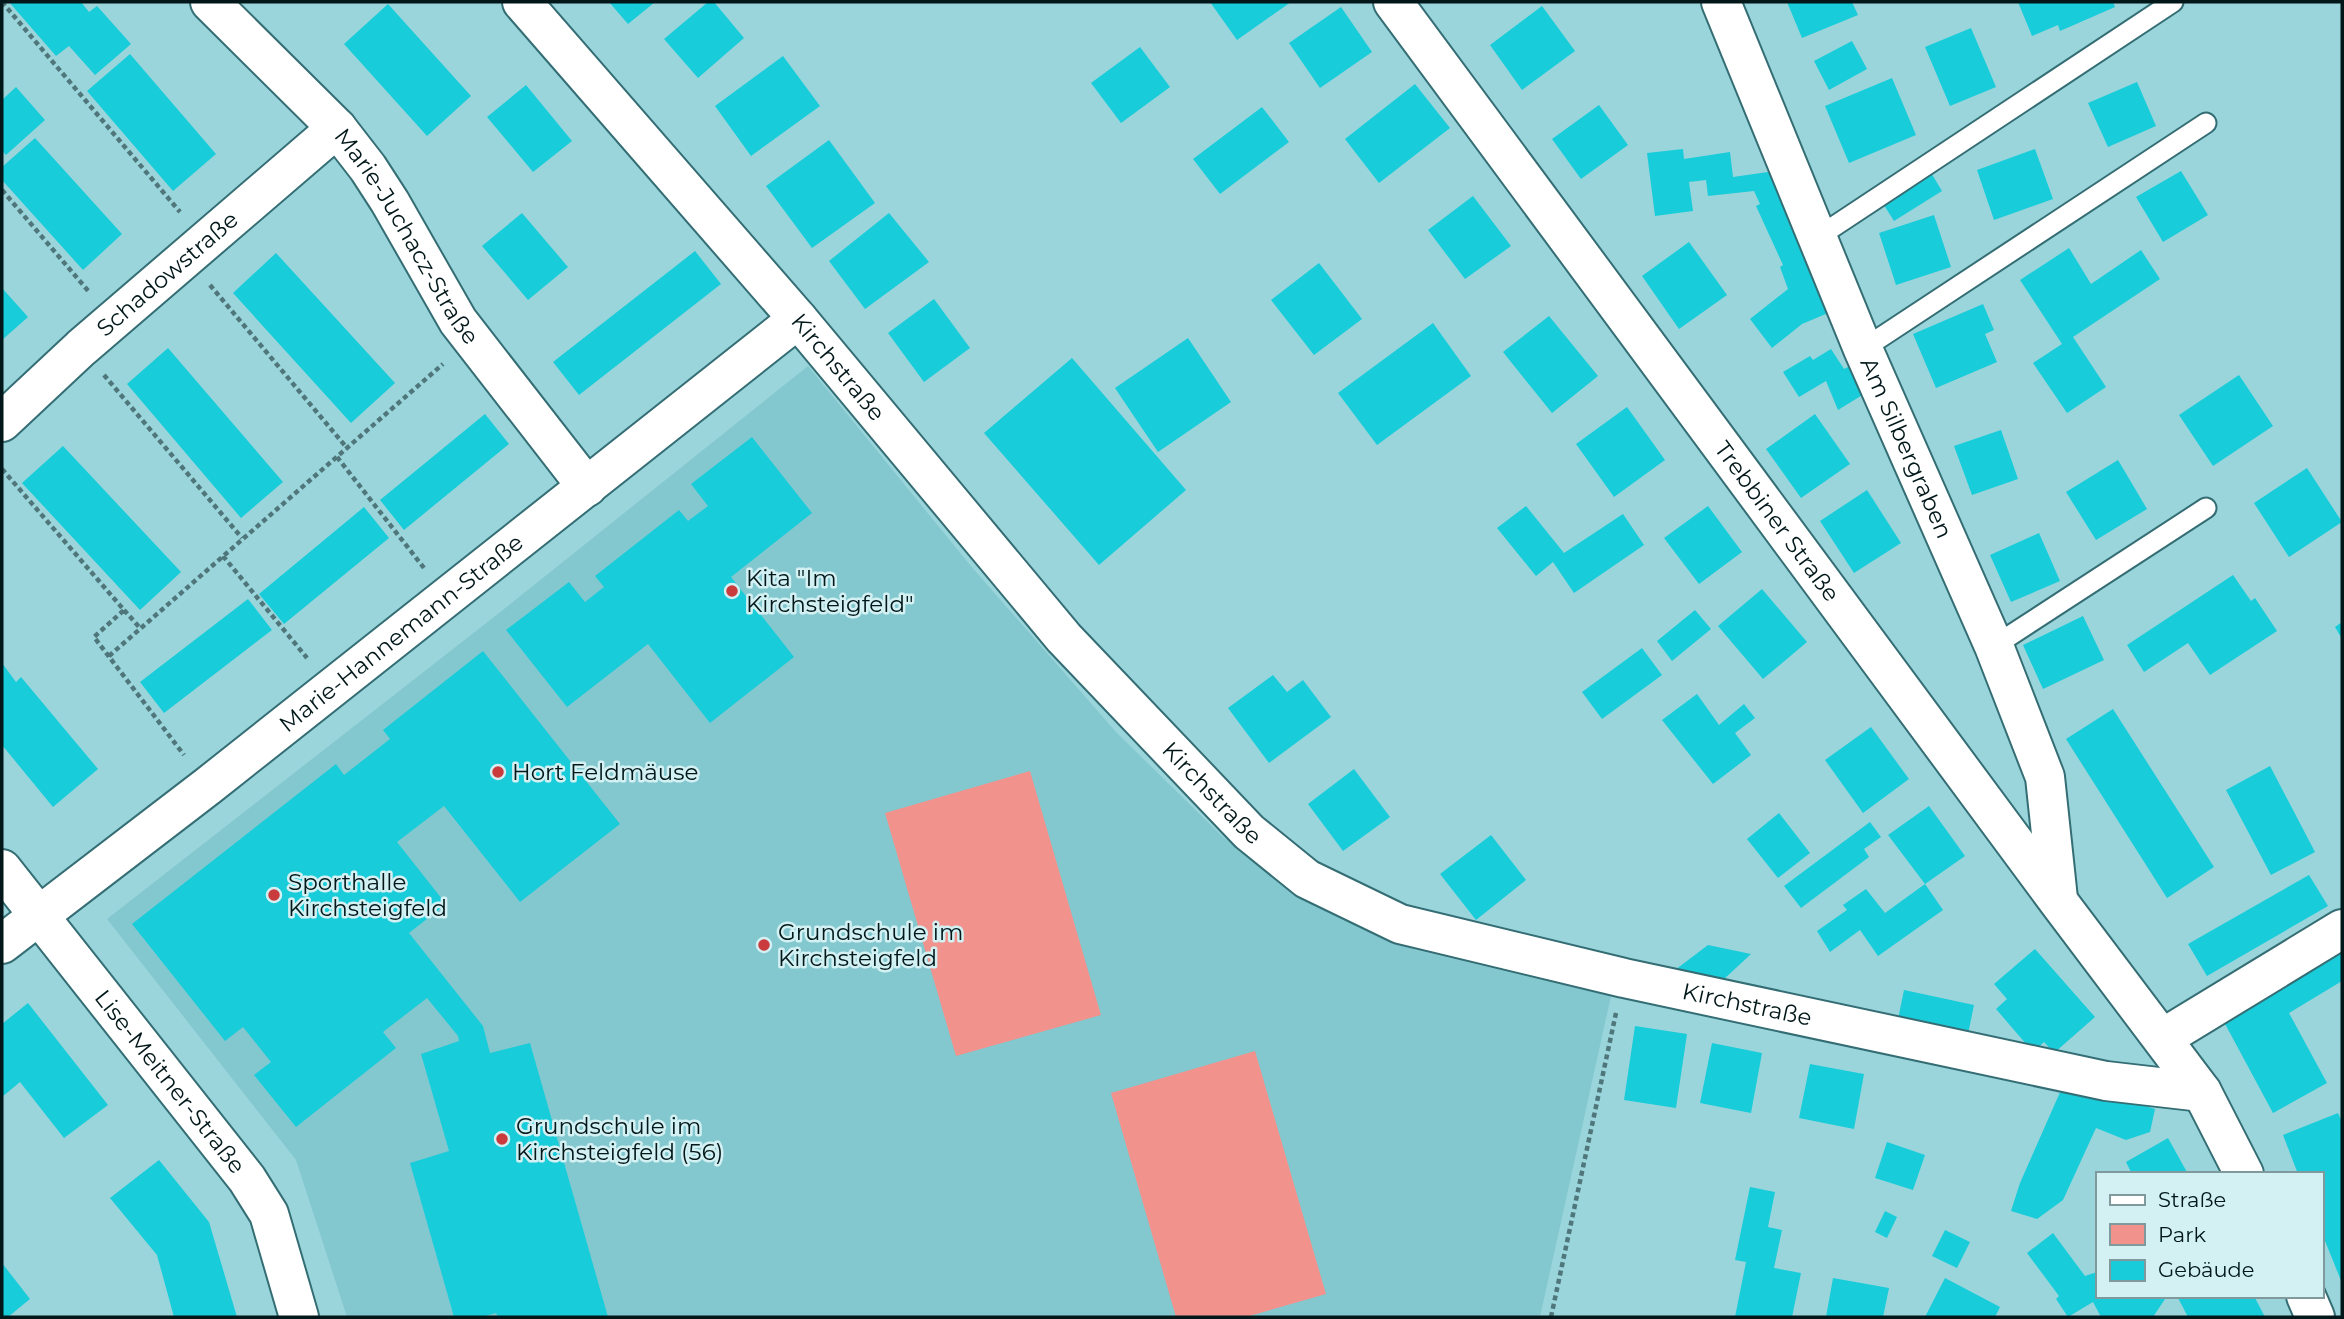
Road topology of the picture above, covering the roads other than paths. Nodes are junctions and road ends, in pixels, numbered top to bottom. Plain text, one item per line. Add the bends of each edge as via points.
1 (210, 2) edge
2 (522, 2) edge
3 (1394, 2) edge
4 (1721, 2) edge
5 (2173, 2) edge
6 (2206, 123) dead end
7 (337, 128) junction
8 (1818, 237) junction
9 (798, 319) junction
10 (1863, 349) junction
11 (2, 422) edge
12 (587, 487) junction
13 (2206, 508) dead end
14 (1994, 646) junction
15 (2, 869) edge
16 (2058, 901) junction
17 (38, 915) junction
18 (2342, 929) edge
19 (2, 944) edge
20 (2163, 1038) junction
21 (2202, 1092) junction
22 (2243, 1172) edge
23 (2307, 1298) edge
24 (299, 1317) edge
25 (2315, 1317) edge

1 - 7 street, Marie-Juchacz-Straße
2 - 9 street, Kirchstraße
3 - 16 street, Trebbiner Straße
4 - 8 street, Am Silbergraben
5 - 8 lane
6 - 10 lane
7 - 11 street, Schadowstraße via 81,348
7 - 12 street, Marie-Juchacz-Straße via 390,202 458,321
8 - 10 street, Am Silbergraben
9 - 12 street, Marie-Hannemann-Straße
9 - 21 street, Kirchstraße via 1064,638 1249,832 1307,879 1399,923 1624,978 2106,1081
10 - 14 street, Am Silbergraben
12 - 17 street, Marie-Hannemann-Straße
13 - 14 lane
14 - 16 street, Am Silbergraben via 2045,777
15 - 17 street, Lise-Meitner-Straße
16 - 20 street, Trebbiner Straße
17 - 19 street, Marie-Hannemann-Straße
17 - 24 street, Lise-Meitner-Straße via 247,1179 269,1214
18 - 20 street
20 - 21 street, Trebbiner Straße
21 - 22 street, Trebbiner Straße
23 - 25 street

